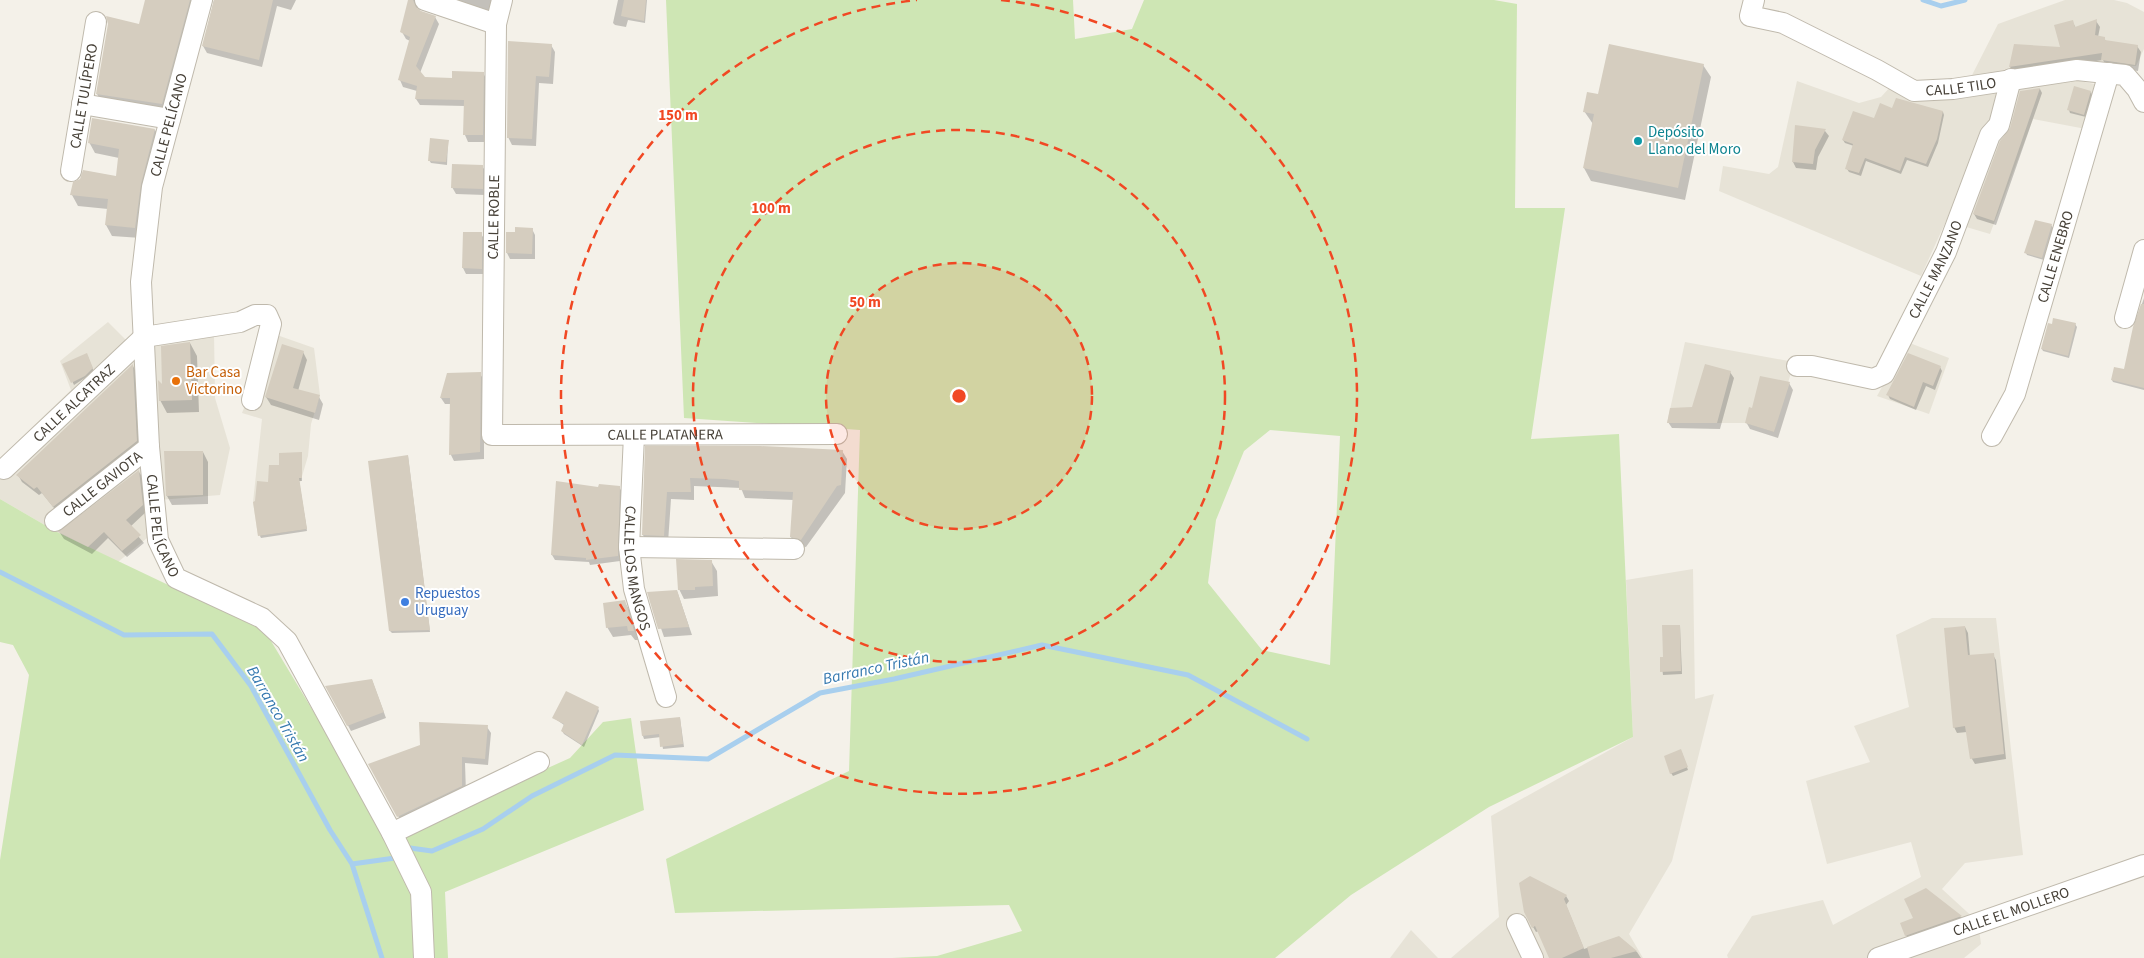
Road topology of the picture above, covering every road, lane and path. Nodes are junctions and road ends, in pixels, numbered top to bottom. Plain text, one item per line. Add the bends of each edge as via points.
1 (202, 0) edge
2 (425, 0) edge
3 (502, 0) edge
4 (1752, 8) edge
5 (96, 22) dead end
6 (496, 24) junction
7 (2109, 73) junction
8 (2011, 79) junction
9 (2144, 102) edge
10 (82, 104) junction
11 (170, 119) junction
12 (71, 171) dead end
13 (2144, 250) edge
14 (2124, 318) dead end
15 (144, 338) junction
16 (1797, 366) dead end
17 (252, 400) dead end
18 (837, 434) dead end
19 (634, 435) junction
20 (492, 436) joint
21 (1992, 436) dead end
22 (149, 447) junction
23 (4, 469) dead end
24 (55, 521) dead end
25 (629, 547) junction
26 (794, 549) dead end
27 (666, 698) dead end
28 (539, 762) dead end
29 (392, 833) junction
30 (2144, 865) edge
31 (1517, 924) dead end
32 (424, 958) edge
33 (1533, 958) edge
34 (1878, 958) edge

1 - 11 street, CALLE PELÍCANO
2 - 6 street
3 - 6 street, CALLE ROBLE
4 - 8 street, CALLE TILO via 1914,91 1953,89
5 - 10 street, CALLE TULÍPERO
6 - 20 street, CALLE ROBLE
7 - 8 street, CALLE TILO via 2077,70
7 - 9 street, CALLE TILO via 2125,75
7 - 21 street, CALLE ENEBRO via 2015,394
8 - 16 street, CALLE MANZANO via 1999,125 1990,135 1946,252 1884,374 1873,379 1812,366
10 - 11 street
10 - 12 street, CALLE TULÍPERO
11 - 15 street, CALLE PELÍCANO via 151,197 141,282
13 - 14 street
15 - 17 street via 240,322 256,314 267,315 271,324
15 - 22 street, CALLE PELÍCANO
15 - 23 street, CALLE ALCATRAZ
18 - 19 street, CALLE PLATANERA
19 - 20 street, CALLE PLATANERA
19 - 25 street, CALLE LOS MANGOS
22 - 24 street, CALLE GAVIOTA
22 - 29 street, CALLE PELÍCANO via 158,540 176,578 262,618 287,641
25 - 26 street
25 - 27 street, CALLE LOS MANGOS via 634,589
28 - 29 street
29 - 32 street, CALLE PELÍCANO via 421,892
30 - 34 street, CALLE EL MOLLERO
31 - 33 street

